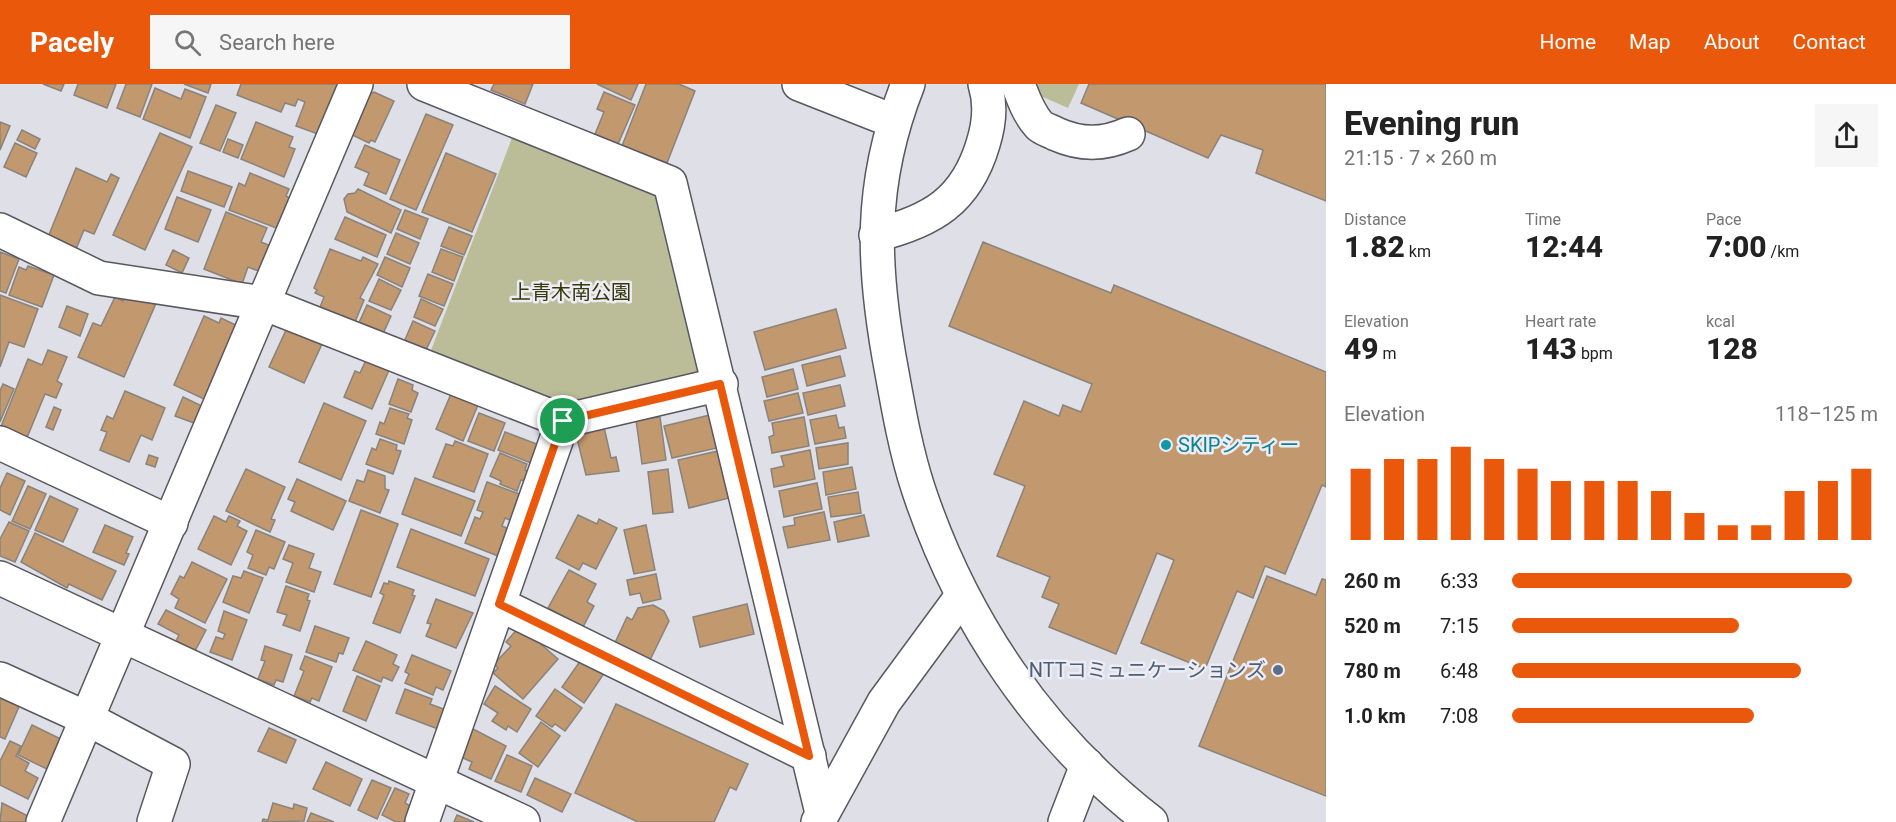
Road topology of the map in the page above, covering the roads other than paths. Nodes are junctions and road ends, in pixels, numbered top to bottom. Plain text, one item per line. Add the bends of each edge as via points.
1 (356, 84) edge
2 (424, 84) edge
3 (799, 84) edge
4 (908, 84) edge
5 (985, 84) edge
6 (1018, 84) edge
7 (893, 121) junction
8 (1128, 134) dead end
9 (0, 230) edge
10 (876, 235) junction
11 (263, 303) junction
12 (720, 384) junction
13 (563, 421) junction
14 (0, 443) edge
15 (171, 523) junction
16 (0, 578) edge
17 (962, 596) junction
18 (499, 604) junction
19 (124, 636) junction
20 (0, 679) edge
21 (88, 719) junction
22 (809, 756) junction
23 (1087, 765) junction
24 (436, 782) junction
25 (820, 818) edge
26 (44, 822) edge
27 (154, 822) edge
28 (422, 822) edge
29 (523, 822) edge
30 (1065, 822) edge
31 (1150, 822) edge

1 - 11 street
2 - 12 street via 670,183
3 - 7 street
4 - 7 street
5 - 10 street via 987,129 965,187 942,209 916,224
6 - 8 street via 1040,127 1084,143 1115,140
7 - 10 street via 878,195
9 - 11 street via 99,278
10 - 17 street via 879,291 902,427 917,487
11 - 13 street
11 - 15 street
12 - 13 street
12 - 22 street
13 - 18 street
14 - 15 street
15 - 19 street
16 - 19 street
17 - 23 street via 1010,676
17 - 25 street via 884,702
18 - 22 street
18 - 24 street
19 - 21 street
19 - 24 street
20 - 21 street
21 - 26 street
21 - 27 street via 173,764
22 - 25 street
23 - 30 street
23 - 31 street
24 - 28 street
24 - 29 street

